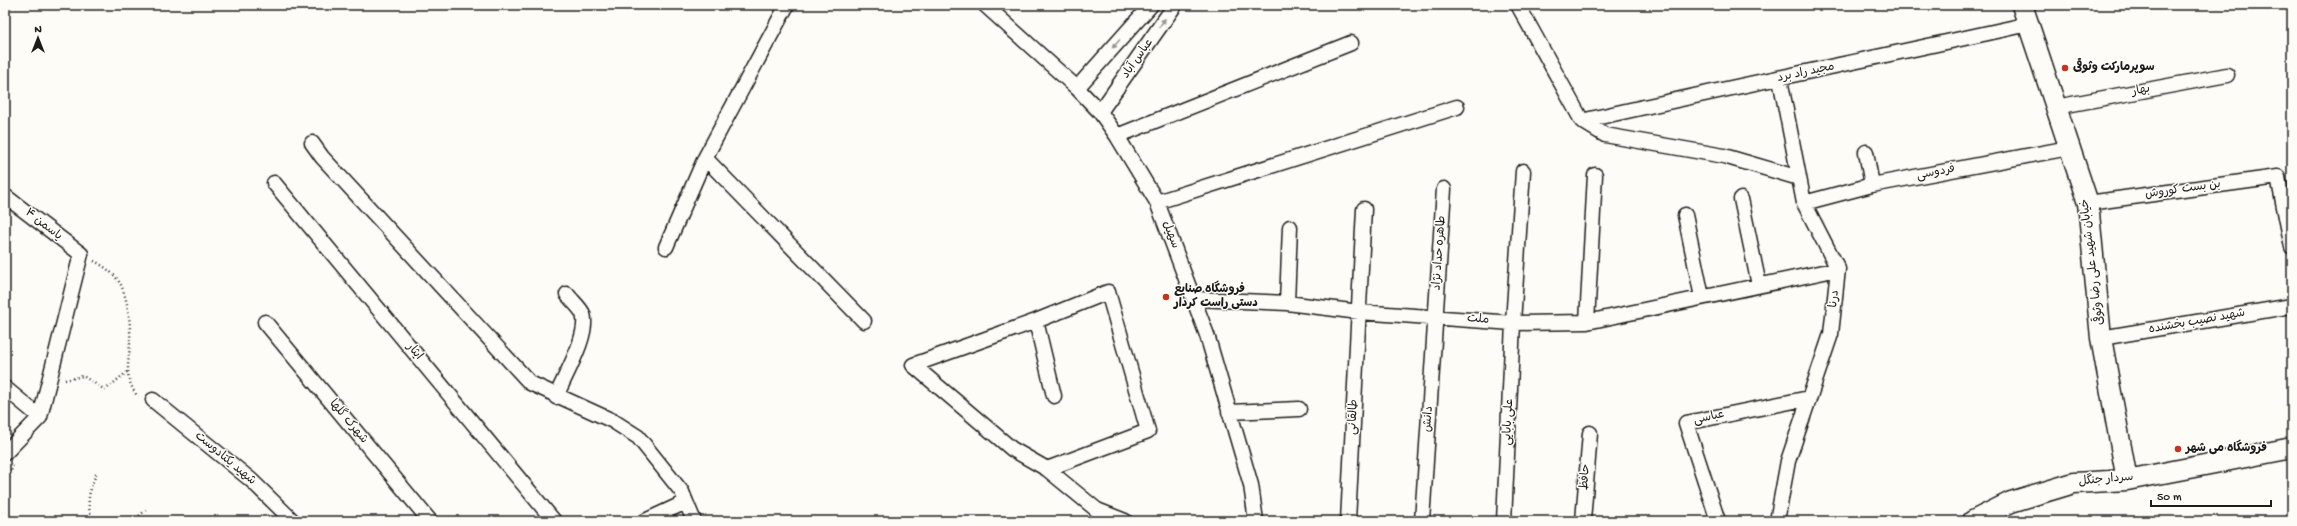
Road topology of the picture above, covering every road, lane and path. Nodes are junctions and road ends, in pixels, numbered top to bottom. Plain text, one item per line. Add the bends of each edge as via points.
1 (787, 5) edge
2 (985, 5) edge
3 (1151, 5) edge
4 (1175, 5) edge
5 (1523, 6) edge
6 (2026, 10) edge
7 (1351, 43) dead end
8 (2227, 75) dead end
9 (1780, 79) junction
10 (1077, 88) junction
11 (1458, 107) dead end
12 (2056, 107) junction
13 (1100, 112) junction
14 (1582, 122) junction
15 (1117, 136) junction
16 (312, 143) dead end
17 (2069, 148) junction
18 (1866, 152) dead end
19 (705, 158) junction
20 (1523, 171) dead end
21 (1595, 175) dead end
22 (1799, 178) junction
23 (274, 183) dead end
24 (1872, 185) junction
25 (1444, 189) dead end
26 (5, 196) edge
27 (1741, 199) dead end
28 (1157, 202) junction
29 (1804, 203) junction
30 (2088, 203) junction
31 (1364, 209) dead end
32 (1685, 215) dead end
33 (1290, 227) dead end
34 (666, 247) dead end
35 (2292, 248) edge
36 (81, 254) junction
37 (1838, 268) junction
38 (1759, 285) junction
39 (567, 294) dead end
40 (1702, 297) junction
41 (1195, 299) junction
42 (1287, 304) junction
43 (2292, 306) edge
44 (1359, 312) junction
45 (1436, 317) junction
46 (864, 321) dead end
47 (1036, 321) junction
48 (265, 322) dead end
49 (1587, 322) junction
50 (1513, 323) junction
51 (2101, 338) junction
52 (127, 372) junction
53 (48, 387) junction
54 (5, 388) edge
55 (1054, 396) dead end
56 (556, 397) junction
57 (1809, 398) junction
58 (153, 400) joint
59 (1299, 409) dead end
60 (1229, 412) junction
61 (40, 417) junction
62 (1590, 433) dead end
63 (2292, 448) edge
64 (10, 456) edge
65 (1047, 469) junction
66 (97, 472) dead end
67 (2127, 480) junction
68 (686, 502) junction
69 (146, 510) dead end
70 (11, 521) edge
71 (94, 521) edge
72 (133, 521) edge
73 (293, 521) edge
74 (430, 521) edge
75 (554, 521) edge
76 (645, 521) edge
77 (694, 521) edge
78 (1125, 521) edge
79 (1256, 521) edge
80 (1348, 521) edge
81 (1422, 521) edge
82 (1504, 521) edge
83 (1583, 521) edge
84 (1587, 521) edge
85 (1718, 521) edge
86 (1777, 521) edge
87 (1973, 521) edge

1 - 19 street
2 - 10 street, سهیل
3 -> 10 street, عباس آباد
13 -> 4 street, عباس آباد
5 - 14 street
6 - 9 street, مجید راد برد
6 - 12 street, خیابان شهید علی رضا وثوقی
7 - 15 street
8 - 12 street, بهار
9 - 14 street, مجید راد برد via 1715,91
9 - 22 street
10 - 13 street, سهیل
11 - 28 street
12 - 17 street, خیابان شهید علی رضا وثوقی
13 - 15 street, سهیل
14 - 22 street via 1605,135 1724,156
15 - 28 street, سهیل
16 - 56 street via 322,157 530,383
17 - 24 street, فردوسی
17 - 30 street, خیابان شهید علی رضا وثوقی
18 - 24 street
19 - 34 street
19 - 46 street
20 - 50 street, علی بابایی
21 - 49 street
22 - 29 street
23 - 75 street, ایثار
24 - 29 street, فردوسی
25 - 45 street, طاهره حداد نژاد
26 - 36 street, یاسمن ۴
27 - 38 street
28 - 41 street, سهیل
29 - 37 street
30 - 35 street, بن بست کوروش via 2278,177
30 - 51 street, خیابان شهید علی رضا وثوقی
31 - 44 street, طالقانی
32 - 40 street
33 - 42 street
36 - 52 path via 102,265 120,284 129,322
36 - 53 street
37 - 38 street, ملت
37 - 57 street, درنا via 1831,334
38 - 40 street, ملت
39 - 56 street via 583,314 584,328
40 - 49 street, ملت
41 - 42 street, ملت
41 - 60 street, سهیل
42 - 44 street, ملت
43 - 51 street, شهید نصیب بخشنده
44 - 45 street, ملت
44 - 80 street, طالقانی
45 - 50 street, ملت
45 - 81 street, دانش
47 - 55 street
47 - 65 street via 913,365 1012,449
47 - 65 street via 1108,292 1148,431
48 - 74 street, شهرک گلها
49 - 50 street, ملت
50 - 82 street, علی بابایی
51 - 67 street, خیابان شهید علی رضا وثوقی
52 - 53 path via 105,390 83,376 71,377
52 - 58 path via 131,387 140,400
53 - 61 street
54 - 61 street
56 - 68 street via 613,421 638,437 682,492
57 - 85 street, عباسی via 1686,423
57 - 86 street, درنا via 1788,462
58 - 73 street, شهید یکتادوست via 251,480
59 - 60 street
60 - 79 street, سهیل via 1251,486
61 - 64 street
62 - 83 street, حافظ
63 - 67 street, سردار جنگل
64 - 70 path via 6,486 7,510
65 - 78 street via 1097,510
66 - 71 path via 88,504
67 - 87 street, سردار جنگل via 2074,483 2011,502
68 - 76 street
68 - 77 street
69 - 72 path
83 - 84 street

